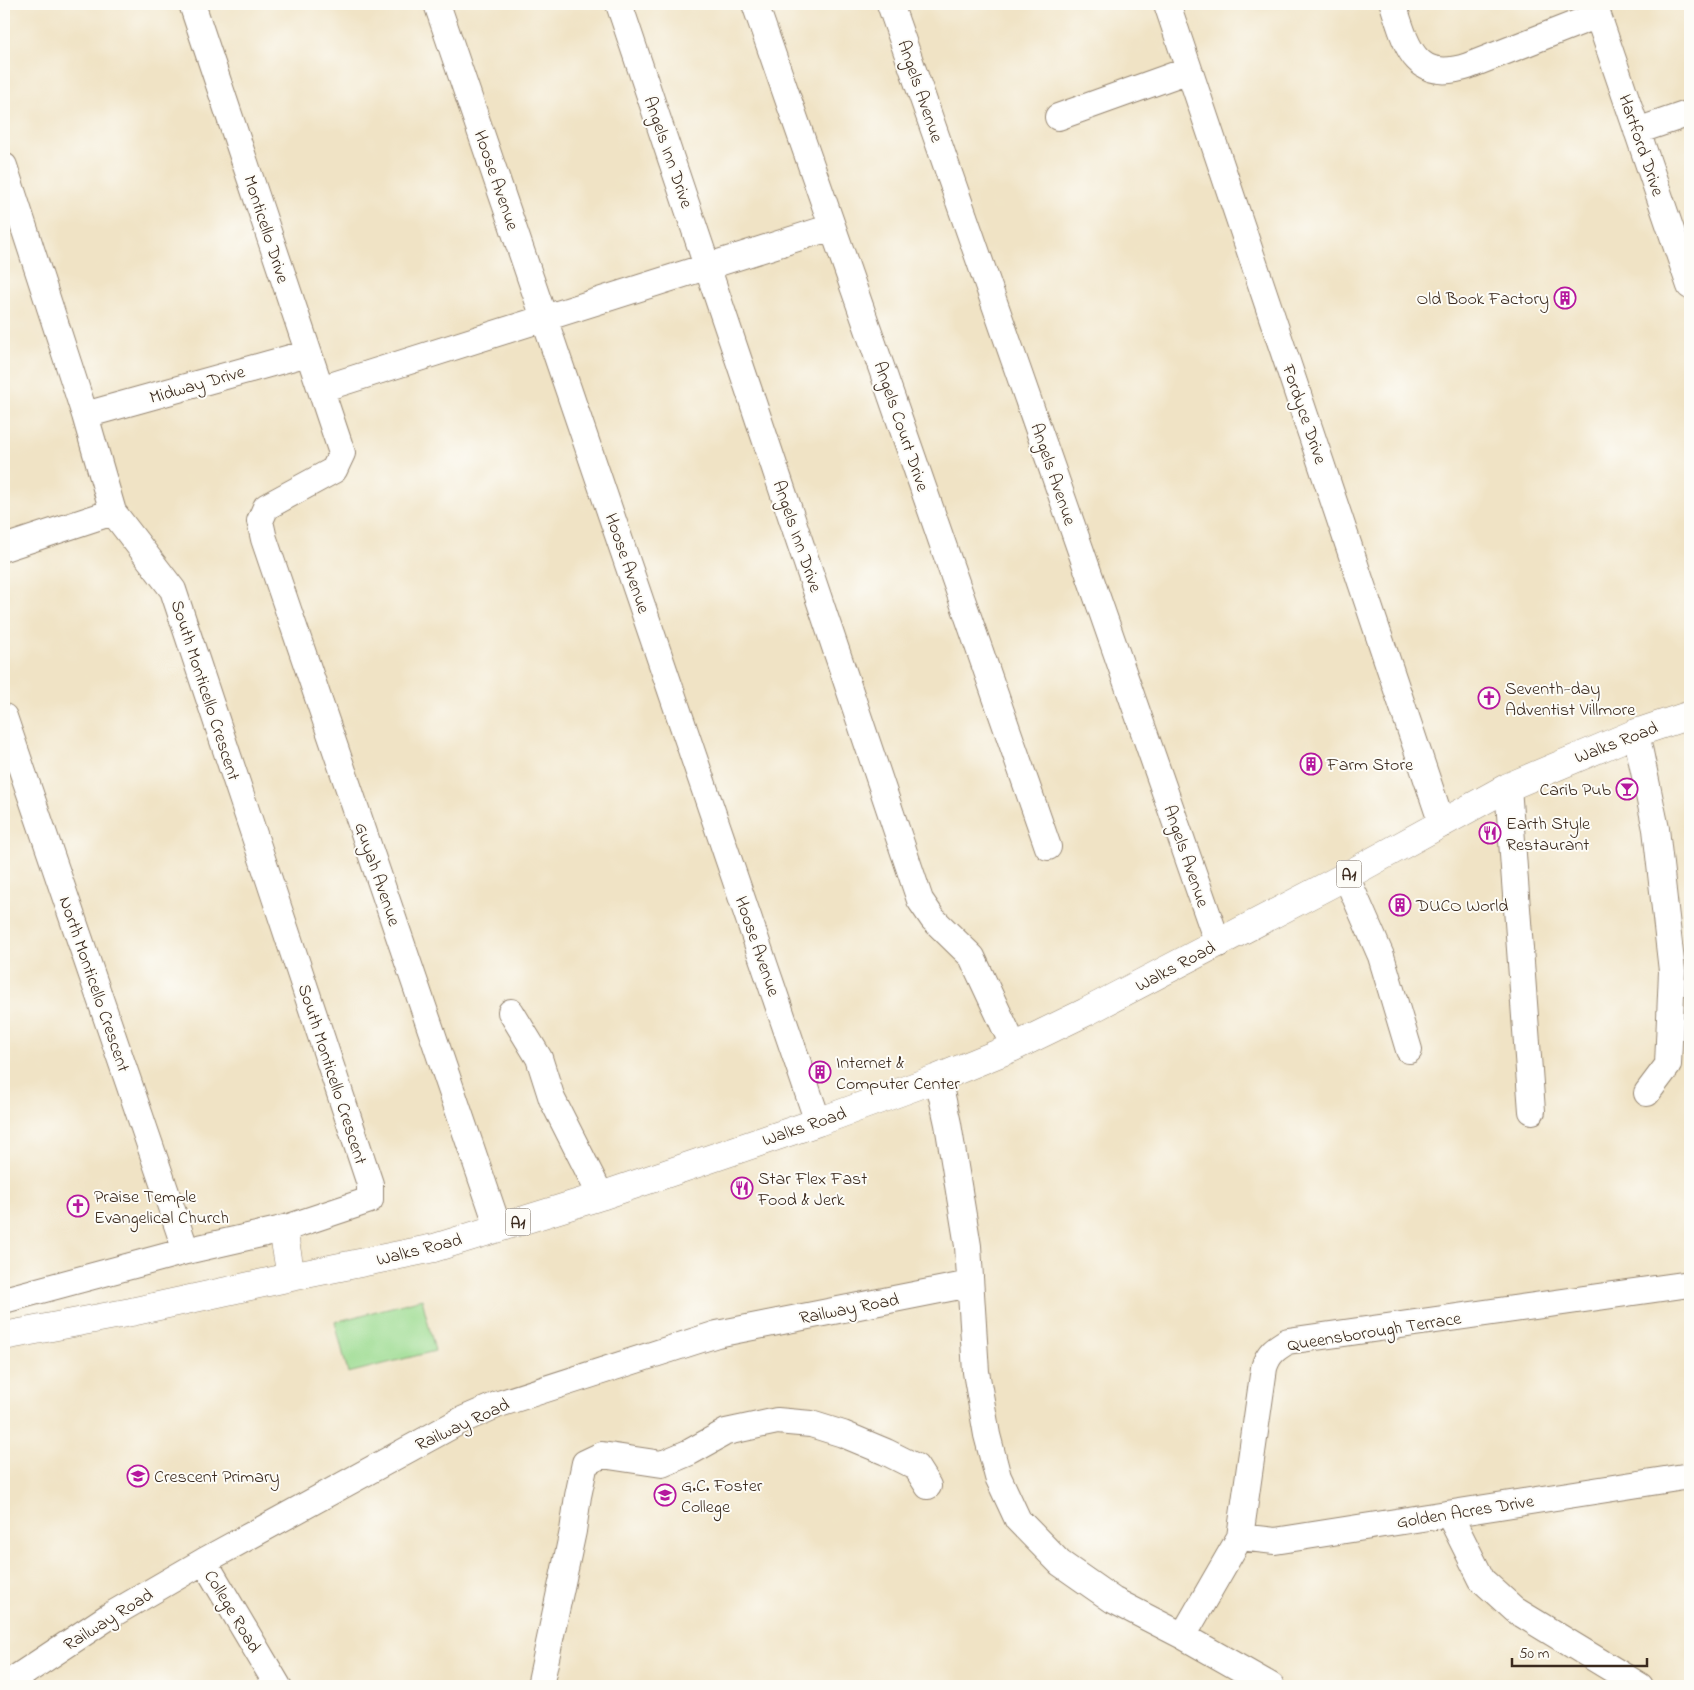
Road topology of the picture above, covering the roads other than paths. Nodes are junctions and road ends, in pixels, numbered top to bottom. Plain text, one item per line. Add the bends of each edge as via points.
1 (192, 4) edge
2 (437, 4) edge
3 (619, 4) edge
4 (755, 4) edge
5 (890, 4) edge
6 (1167, 4) edge
7 (1393, 4) edge
8 (1596, 9) edge
9 (1189, 70) junction
10 (1690, 113) edge
11 (1058, 117) dead end
12 (1637, 131) junction
13 (4, 166) edge
14 (832, 227) junction
15 (708, 267) junction
16 (1690, 286) edge
17 (544, 318) junction
18 (308, 353) junction
19 (321, 389) junction
20 (85, 415) junction
21 (113, 512) junction
22 (260, 521) joint
23 (4, 548) edge
24 (1690, 715) edge
25 (4, 717) edge
26 (1636, 733) junction
27 (1508, 787) junction
28 (1442, 824) junction
29 (1048, 848) dead end
30 (1346, 876) junction
31 (1218, 944) junction
32 (1681, 970) edge
33 (511, 1012) dead end
34 (1014, 1047) junction
35 (1409, 1050) dead end
36 (938, 1078) junction
37 (1647, 1094) dead end
38 (1532, 1111) dead end
39 (818, 1122) junction
40 (601, 1196) junction
41 (498, 1227) junction
42 (283, 1229) junction
43 (186, 1251) junction
44 (291, 1277) junction
45 (970, 1284) junction
46 (1690, 1284) edge
47 (4, 1300) edge
48 (4, 1336) edge
49 (1690, 1476) edge
50 (928, 1486) dead end
51 (1449, 1514) junction
52 (1240, 1537) junction
53 (204, 1561) junction
54 (1183, 1636) junction
55 (4, 1686) edge
56 (278, 1686) edge
57 (540, 1686) edge
58 (1271, 1686) edge
59 (1640, 1686) edge

1 - 18 street, Monticello Drive
2 - 17 street, Hoose Avenue
3 - 15 street, Angels Inn Drive
4 - 14 street, Angels Court Drive
5 - 31 street, Angels Avenue
6 - 9 street, Fordyce Drive
7 - 8 street via 1405,42 1413,55 1438,71 1454,71 1468,66
8 - 12 street, Hartford Drive
9 - 11 street
9 - 28 street, Fordyce Drive
10 - 12 street
12 - 16 street, Hartford Drive
13 - 20 street, South Monticello Crescent
14 - 15 street
14 - 29 street, Angels Court Drive
15 - 17 street
15 - 34 street, Angels Inn Drive via 920,900 972,957
17 - 19 street
17 - 39 street, Hoose Avenue
18 - 19 street, Monticello Drive
18 - 20 street, Midway Drive
19 - 22 street, Monticello Drive via 342,453 334,470 266,507
20 - 21 street, South Monticello Crescent
21 - 23 street
21 - 42 street, South Monticello Crescent via 173,590 370,1184 370,1200
22 - 41 street, Guyah Avenue
24 - 26 main road, Walks Road / A1
25 - 43 street, North Monticello Crescent
26 - 27 main road, Walks Road / A1
26 - 32 street
27 - 28 main road, Walks Road / A1
27 - 38 street
28 - 30 main road, Walks Road / A1
30 - 31 main road, Walks Road / A1
30 - 35 street via 1381,956
31 - 34 main road, Walks Road / A1
32 - 37 street via 1668,1065
33 - 40 street via 539,1058 552,1099
34 - 36 main road, Walks Road / A1
36 - 39 main road, Walks Road / A1
36 - 45 street via 968,1246
39 - 40 main road, Walks Road / A1
40 - 41 main road, Walks Road / A1
41 - 44 main road, Walks Road / A1 via 434,1248
42 - 43 street
42 - 44 main road
43 - 47 street
44 - 48 main road, Walks Road / A1
45 - 53 street, Railway Road via 717,1334 499,1404 462,1420
45 - 54 street via 976,1372 987,1435 998,1477 1018,1520 1060,1563 1113,1600
46 - 52 street, Queensborough Terrace via 1288,1341 1275,1348 1266,1359 1264,1368
49 - 51 street, Golden Acres Drive
50 - 57 street via 916,1467 886,1452 811,1424 777,1421 726,1432 662,1464 602,1455 585,1463
51 - 52 street, Golden Acres Drive via 1275,1541
51 - 59 street via 1482,1580 1515,1610
52 - 54 street, Queensborough Terrace
53 - 55 street, Railway Road via 111,1615
53 - 56 street, College Road
54 - 58 street

